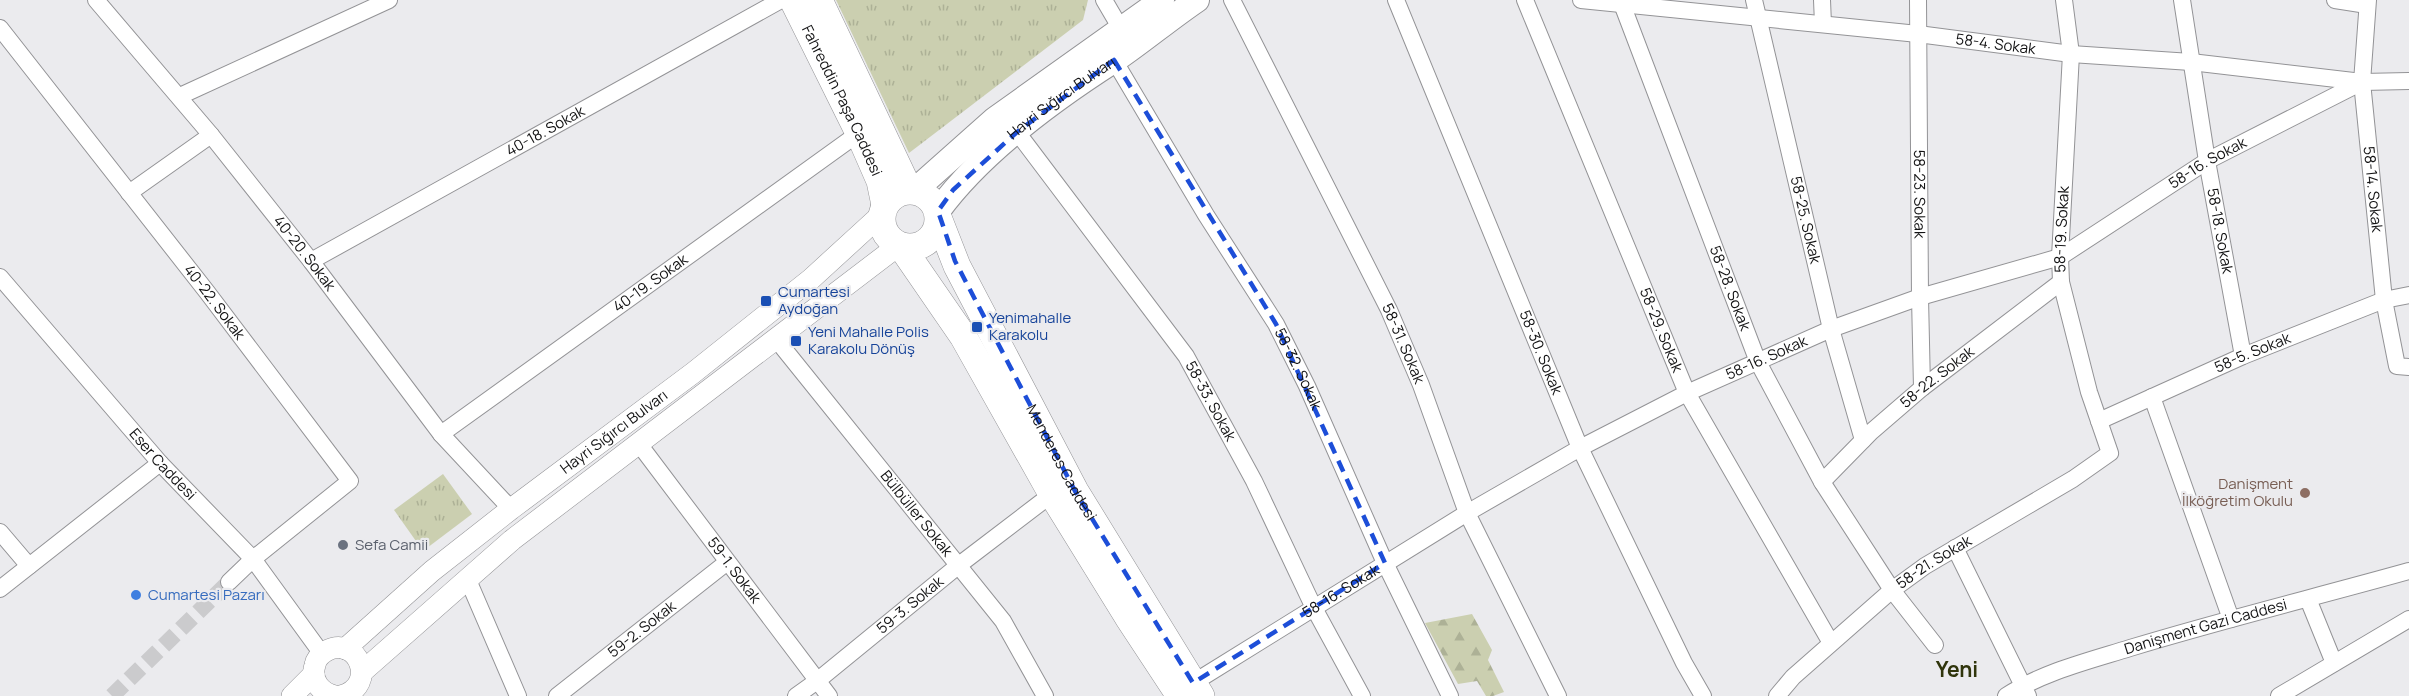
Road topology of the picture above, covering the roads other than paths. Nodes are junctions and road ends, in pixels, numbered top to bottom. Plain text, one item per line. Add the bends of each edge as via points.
1 (96, 0) edge
2 (389, 0) edge
3 (781, 0) edge
4 (793, 0) edge
5 (819, 0) edge
6 (1104, 0) edge
7 (1162, 0) edge
8 (1197, 0) edge
9 (1232, 0) edge
10 (1396, 0) edge
11 (1525, 0) edge
12 (1581, 0) edge
13 (1754, 0) edge
14 (1822, 0) edge
15 (1918, 0) edge
16 (2064, 0) edge
17 (2182, 0) edge
18 (2335, 0) edge
19 (2368, 3) edge
20 (1622, 4) junction
21 (1759, 17) junction
22 (1823, 24) junction
23 (0, 28) edge
24 (1121, 29) junction
25 (1918, 34) junction
26 (2071, 54) junction
27 (1114, 60) junction
28 (2191, 62) junction
29 (2409, 81) edge
30 (2362, 82) junction
31 (180, 96) junction
32 (1017, 132) junction
33 (859, 133) junction
34 (211, 135) junction
35 (2207, 161) junction
36 (912, 191) junction
37 (129, 193) junction
38 (884, 209) junction
39 (938, 215) junction
40 (900, 246) junction
41 (2060, 257) junction
42 (311, 261) junction
43 (0, 277) edge
44 (2061, 282) junction
45 (2409, 295) edge
46 (1920, 297) junction
47 (2384, 300) junction
48 (1831, 329) junction
49 (776, 339) junction
50 (2243, 356) junction
51 (1758, 362) junction
52 (2409, 367) edge
53 (1922, 388) junction
54 (1687, 393) junction
55 (2152, 397) junction
56 (2099, 421) junction
57 (441, 434) junction
58 (1863, 440) junction
59 (639, 444) junction
60 (1580, 448) junction
61 (2110, 453) joint
62 (160, 463) junction
63 (1822, 482) junction
64 (1053, 494) junction
65 (511, 509) junction
66 (1467, 513) junction
67 (0, 532) edge
68 (1955, 548) junction
69 (253, 559) junction
70 (726, 563) junction
71 (1385, 563) junction
72 (959, 565) junction
73 (29, 566) junction
74 (2409, 571) edge
75 (468, 580) junction
76 (229, 582) tunnel mouth
77 (0, 589) edge
78 (1892, 590) junction
79 (2308, 599) junction
80 (1314, 608) junction
81 (2231, 619) junction
82 (2409, 619) edge
83 (1831, 643) junction
84 (1935, 645) dead end
85 (345, 649) junction
86 (322, 654) junction
87 (2334, 663) junction
88 (362, 672) junction
89 (314, 674) junction
90 (817, 681) junction
91 (2025, 691) edge
92 (1191, 692) edge
93 (345, 695) edge
94 (292, 696) edge
95 (518, 696) edge
96 (557, 696) edge
97 (796, 696) edge
98 (829, 696) edge
99 (1045, 696) edge
100 (1362, 696) edge
101 (1450, 696) edge
102 (1558, 696) edge
103 (1703, 696) edge
104 (1778, 696) edge
105 (2006, 696) edge
106 (2279, 696) edge

1 - 31 street, 40-20. Sokak
2 - 31 street
3 - 42 street, 40-18. Sokak
4 - 33 main road, Fahreddin Paşa Caddesi
5 - 36 main road, Fahreddin Paşa Caddesi
6 - 24 street
7 - 24 main road, Hayri Sığırcı Bulvarı
8 - 27 main road, Hayri Sığırcı Bulvarı
9 - 66 street, 58-31. Sokak via 1389,310
10 - 60 street, 58-30. Sokak
11 - 54 street, 58-29. Sokak
12 - 20 street, 58-4. Sokak
13 - 21 street, 58-25. Sokak
14 - 22 street
15 - 25 street, 58-23. Sokak
16 - 26 street, 58-19. Sokak
17 - 28 street, 58-18. Sokak
18 - 19 street
19 - 30 street, 58-14. Sokak
20 - 21 street, 58-4. Sokak
20 - 51 street, 58-28. Sokak
21 - 22 street, 58-4. Sokak
21 - 48 street, 58-25. Sokak
22 - 25 street, 58-4. Sokak
23 - 37 street, 40-22. Sokak
24 - 36 main road, Hayri Sığırcı Bulvarı via 995,119
25 - 26 street, 58-4. Sokak
25 - 46 street, 58-23. Sokak
26 - 28 street, 58-4. Sokak
26 - 41 street, 58-19. Sokak
27 - 32 main road, Hayri Sığırcı Bulvarı
27 - 71 street, 58-32. Sokak via 1276,324
28 - 30 street, 58-4. Sokak
28 - 35 street, 58-18. Sokak
29 - 30 street, 58-4. Sokak
30 - 35 street, 58-16. Sokak
30 - 47 street, 58-14. Sokak
31 - 34 street, 40-20. Sokak
32 - 39 main road, Hayri Sığırcı Bulvarı via 961,181
32 - 80 street, 58-33. Sokak via 1186,356 1254,480
33 - 38 main road, Fahreddin Paşa Caddesi via 880,181
33 - 57 street, 40-19. Sokak
34 - 37 street
34 - 42 street, 40-20. Sokak
35 - 41 street, 58-16. Sokak
35 - 50 street, 58-18. Sokak
36 - 38 main road via 899,192
36 - 39 main road via 927,196
37 - 69 street, 40-22. Sokak via 350,481
38 - 40 main road via 884,230
38 - 65 street, Hayri Sığırcı Bulvarı via 855,241 770,313
39 - 40 main road via 929,240 916,247
39 - 92 main road, Menderes Caddesi via 957,266 1075,490
40 - 49 street, Hayri Sığırcı Bulvarı
40 - 64 main road, Menderes Caddesi via 963,336
41 - 44 street, 58-19. Sokak
41 - 46 street, 58-16. Sokak
42 - 57 street, 40-20. Sokak
43 - 62 street, Eser Caddesi
44 - 53 street, 58-22. Sokak
44 - 56 street, 58-19. Sokak
45 - 47 street, 58-5. Sokak
46 - 48 street, 58-16. Sokak
46 - 53 street, 58-23. Sokak
47 - 50 street, 58-5. Sokak
47 - 52 street, 58-14. Sokak via 2397,366
48 - 51 street, 58-16. Sokak
48 - 58 street, 58-25. Sokak
49 - 59 street, Hayri Sığırcı Bulvarı
49 - 72 street, Bülbüller Sokak
50 - 55 street, 58-5. Sokak
51 - 54 street, 58-16. Sokak
51 - 63 street, 58-28. Sokak
53 - 58 street, 58-22. Sokak
54 - 60 street, 58-16. Sokak
54 - 83 street, 58-29. Sokak
55 - 56 street, 58-5. Sokak
55 - 81 street
56 - 61 street, 58-19. Sokak
57 - 65 street, 40-20. Sokak
58 - 63 street, 58-22. Sokak
59 - 70 street, 59-1. Sokak
59 - 75 street, Hayri Sığırcı Bulvarı via 512,540
60 - 66 street, 58-16. Sokak
60 - 103 street, 58-30. Sokak
61 - 68 street, 58-21. Sokak
62 - 69 street, Eser Caddesi
62 - 73 street
63 - 78 street, 58-28. Sokak
64 - 72 street, 59-3. Sokak
64 - 92 main road, Menderes Caddesi via 1128,617
65 - 85 street, Hayri Sığırcı Bulvarı via 432,571
66 - 71 street, 58-16. Sokak
66 - 102 street, 58-31. Sokak
67 - 73 street
68 - 78 street, 58-21. Sokak
68 - 91 street
69 - 76 street
69 - 86 street, Eser Caddesi
70 - 90 street, 59-1. Sokak
70 - 96 street, 59-2. Sokak
71 - 80 street, 58-16. Sokak
71 - 101 street, 58-32. Sokak
72 - 90 street, 59-3. Sokak
72 - 99 street, Bülbüller Sokak via 1003,621
73 - 77 street
74 - 79 street, Danişment Gazi Caddesi
75 - 88 street, Hayri Sığırcı Bulvarı
75 - 95 street
78 - 83 street, 58-21. Sokak
78 - 84 street, 58-28. Sokak
79 - 81 street, Danişment Gazi Caddesi
79 - 87 street
80 - 92 street, 58-16. Sokak
80 - 100 street, 58-33. Sokak
81 - 91 street, Danişment Gazi Caddesi via 2072,666
82 - 87 street
83 - 104 street, 58-21. Sokak
85 - 86 street
85 - 88 street via 358,659
86 - 89 street via 314,665
87 - 106 street
88 - 93 street via 360,682
89 - 93 street via 321,689
89 - 94 street
90 - 97 street, 59-3. Sokak
90 - 98 street, 59-1. Sokak
91 - 105 street, Danişment Gazi Caddesi

